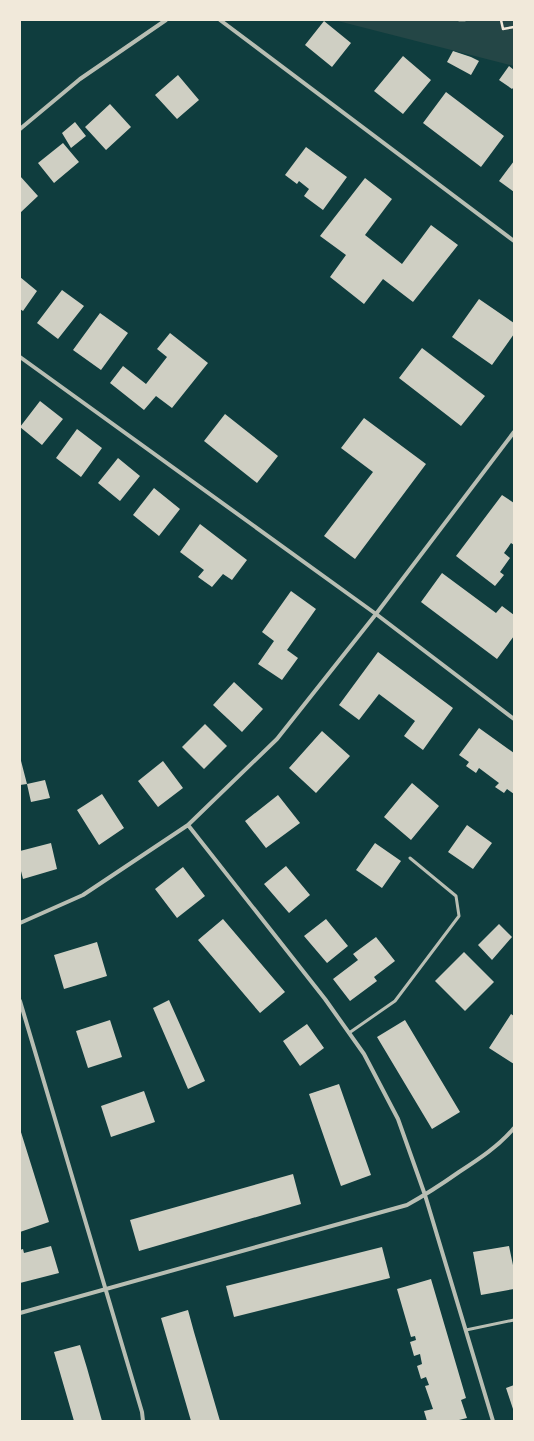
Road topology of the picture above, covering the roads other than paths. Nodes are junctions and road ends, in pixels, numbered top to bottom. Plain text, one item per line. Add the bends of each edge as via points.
1 (166, 20) edge
2 (220, 20) edge
3 (20, 129) edge
4 (514, 241) edge
5 (20, 357) edge
6 (514, 432) edge
7 (376, 614) junction
8 (514, 719) edge
9 (188, 825) junction
10 (410, 858) dead end
11 (20, 923) edge
12 (20, 1001) edge
13 (349, 1033) junction
14 (514, 1128) edge
15 (425, 1195) junction
16 (106, 1289) junction
17 (20, 1313) edge
18 (514, 1320) edge
19 (466, 1330) junction
20 (143, 1421) edge
21 (493, 1421) edge

1 - 3 street via 80,79
2 - 4 street
5 - 7 street
6 - 7 street
7 - 8 street
7 - 9 street via 277,739
9 - 11 street via 83,895
9 - 13 street
10 - 13 lane via 456,896 458,916 395,1001
12 - 16 street
13 - 15 street via 364,1054 398,1119
14 - 15 street via 484,1156
15 - 16 street via 407,1205
15 - 19 street
16 - 17 street
16 - 20 street
18 - 19 lane
19 - 21 street

